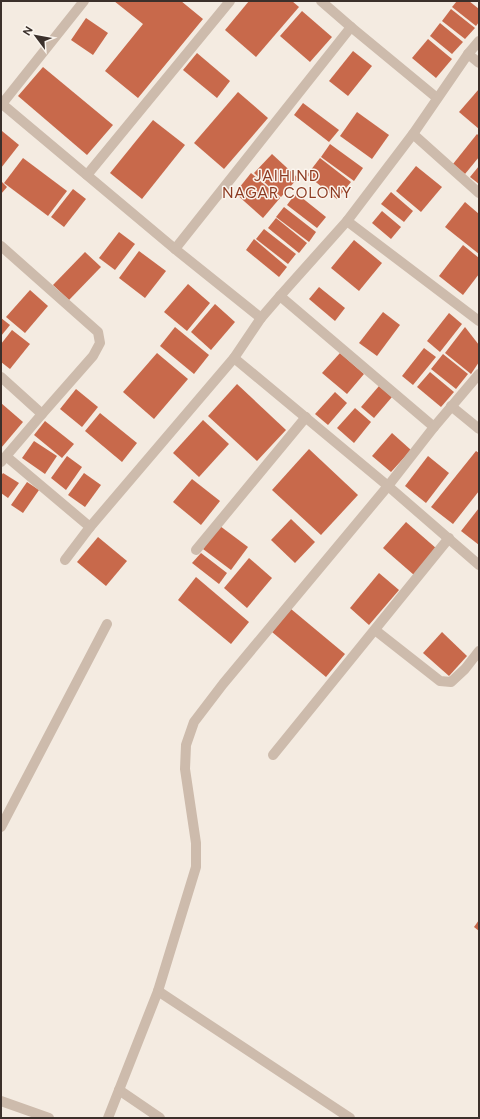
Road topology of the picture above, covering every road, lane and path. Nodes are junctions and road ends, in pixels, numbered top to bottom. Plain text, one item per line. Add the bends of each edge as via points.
1 (84, 1) edge
2 (230, 1) edge
3 (321, 1) edge
4 (351, 27) junction
5 (479, 40) edge
6 (468, 54) junction
7 (479, 63) edge
8 (437, 98) junction
9 (2, 104) edge
10 (413, 134) junction
11 (87, 175) junction
12 (479, 193) edge
13 (347, 221) junction
14 (1, 246) edge
15 (175, 249) junction
16 (280, 296) junction
17 (261, 318) junction
18 (479, 321) edge
19 (234, 358) junction
20 (479, 374) edge
21 (1, 377) edge
22 (451, 406) junction
23 (42, 414) junction
24 (306, 417) junction
25 (434, 427) junction
26 (479, 429) edge
27 (4, 459) edge
28 (388, 486) junction
29 (90, 527) junction
30 (449, 538) junction
31 (196, 550) dead end
32 (65, 560) dead end
33 (479, 565) edge
34 (107, 624) dead end
35 (375, 630) junction
36 (479, 650) edge
37 (272, 755) dead end
38 (1, 827) edge
39 (158, 991) junction
40 (119, 1090) junction
41 (1, 1101) edge
42 (49, 1118) edge
43 (108, 1118) edge
44 (160, 1118) edge
45 (350, 1118) edge

1 - 9 street
2 - 11 street
3 - 4 street
4 - 8 street
4 - 15 street
5 - 6 street
6 - 7 street
6 - 8 street
8 - 10 street
9 - 11 street
10 - 12 street
10 - 13 street
11 - 15 street
13 - 16 street
13 - 18 street
14 - 23 street via 98,332 100,343 93,356
15 - 17 street
16 - 17 street
16 - 25 street
17 - 19 street
19 - 24 street
19 - 29 street
20 - 22 street
21 - 23 street
22 - 25 street
22 - 26 street
23 - 27 street
24 - 28 street
24 - 31 street
25 - 28 street
27 - 29 street
28 - 30 street
28 - 39 street via 194,722 186,745 185,769 196,843 196,867
29 - 32 street
30 - 33 street
30 - 35 street
34 - 38 street
35 - 36 street via 440,681 451,682
35 - 37 street
39 - 40 street
39 - 45 street
40 - 43 street
40 - 44 street
41 - 42 street

